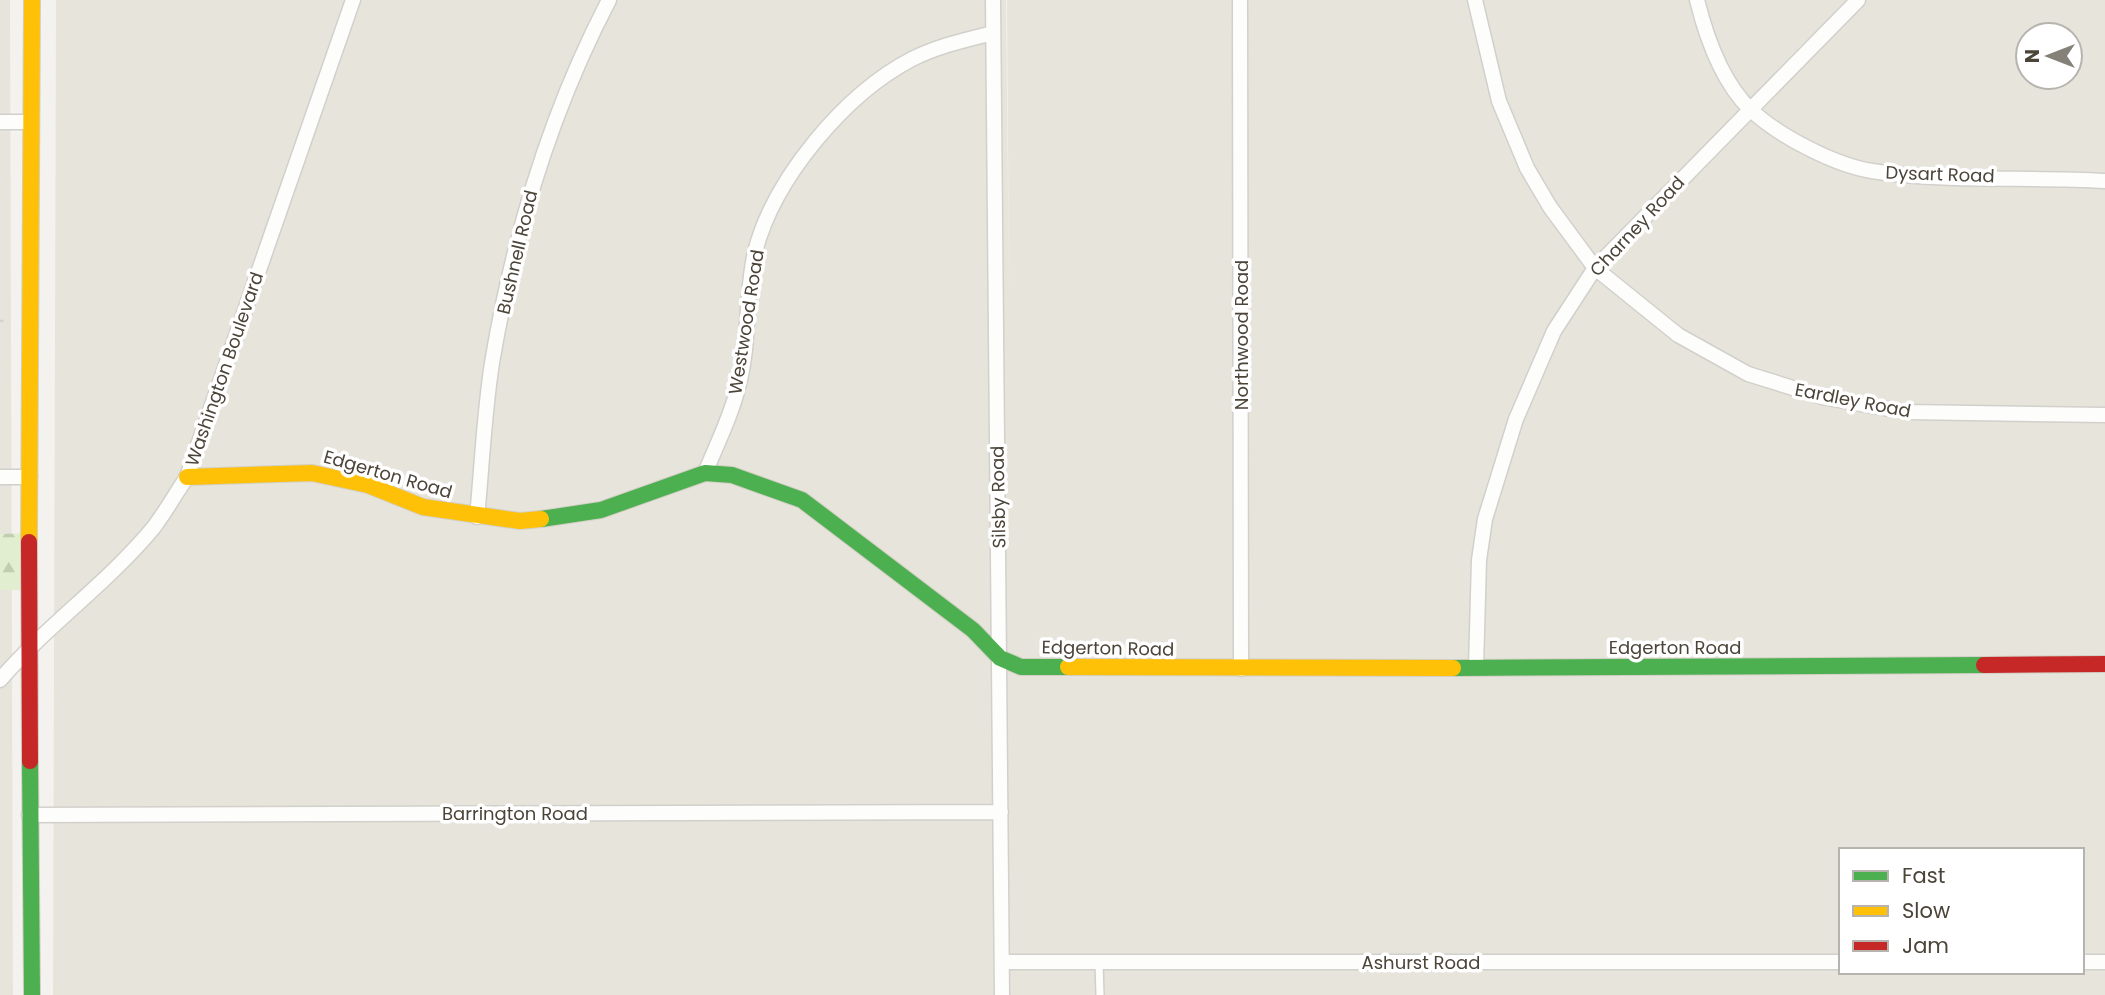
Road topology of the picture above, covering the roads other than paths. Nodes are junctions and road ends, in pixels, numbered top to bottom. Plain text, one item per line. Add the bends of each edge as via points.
1 (32, 0) edge
2 (353, 0) edge
3 (609, 0) edge
4 (993, 0) edge
5 (1240, 0) edge
6 (1475, 0) edge
7 (1697, 0) edge
8 (1858, 0) edge
9 (993, 33) junction
10 (1749, 108) junction
11 (0, 122) edge
12 (31, 122) junction
13 (2105, 181) edge
14 (1595, 268) junction
15 (2105, 415) edge
16 (705, 473) junction
17 (0, 477) edge
18 (30, 477) junction
19 (187, 477) junction
20 (477, 517) junction
21 (29, 646) junction
22 (1000, 658) junction
23 (2105, 664) edge
24 (1476, 667) junction
25 (1241, 669) junction
26 (0, 680) edge
27 (1001, 812) junction
28 (29, 815) junction
29 (1002, 962) junction
30 (1100, 962) junction
31 (1839, 962) edge
32 (2084, 962) edge
33 (2105, 962) edge
34 (32, 995) edge
35 (1002, 995) edge
36 (1100, 995) edge

1 - 12 street
2 - 19 street, Washington Boulevard
3 - 20 street, Bushnell Road via 579,57 535,175 492,365
4 - 9 street, Silsby Road
5 - 25 street, Northwood Road
6 - 14 street, Eardley Road via 1509,129 1550,207
7 - 10 street via 1718,59
8 - 10 street, Charney Road
9 - 16 street, Westwood Road via 949,44 875,83 831,123 783,185 756,249 739,384
9 - 22 street, Silsby Road
10 - 13 street, Dysart Road via 1799,143 1869,171
10 - 14 street, Charney Road
11 - 12 street
12 - 18 street
14 - 15 street, Eardley Road via 1678,335 1718,360 1822,397 1906,412
14 - 24 street, Charney Road via 1541,358 1497,476 1479,560
16 - 20 street, Edgerton Road via 572,517 520,521
16 - 22 street, Edgerton Road via 755,481 802,500 973,630
17 - 18 street
18 - 21 street
19 - 20 street, Edgerton Road via 312,472 368,485 423,507
19 - 21 street, Washington Boulevard via 154,526
21 - 26 street, Washington Boulevard
21 - 28 street
22 - 25 street, Edgerton Road via 1021,667
22 - 27 street, Silsby Road
23 - 24 street, Edgerton Road
24 - 25 street, Edgerton Road
27 - 28 street, Barrington Road
27 - 29 street, Silsby Road
28 - 34 street
29 - 30 street, Ashurst Road
29 - 35 street, Silsby Road
30 - 31 street, Ashurst Road
30 - 36 lane
32 - 33 street

